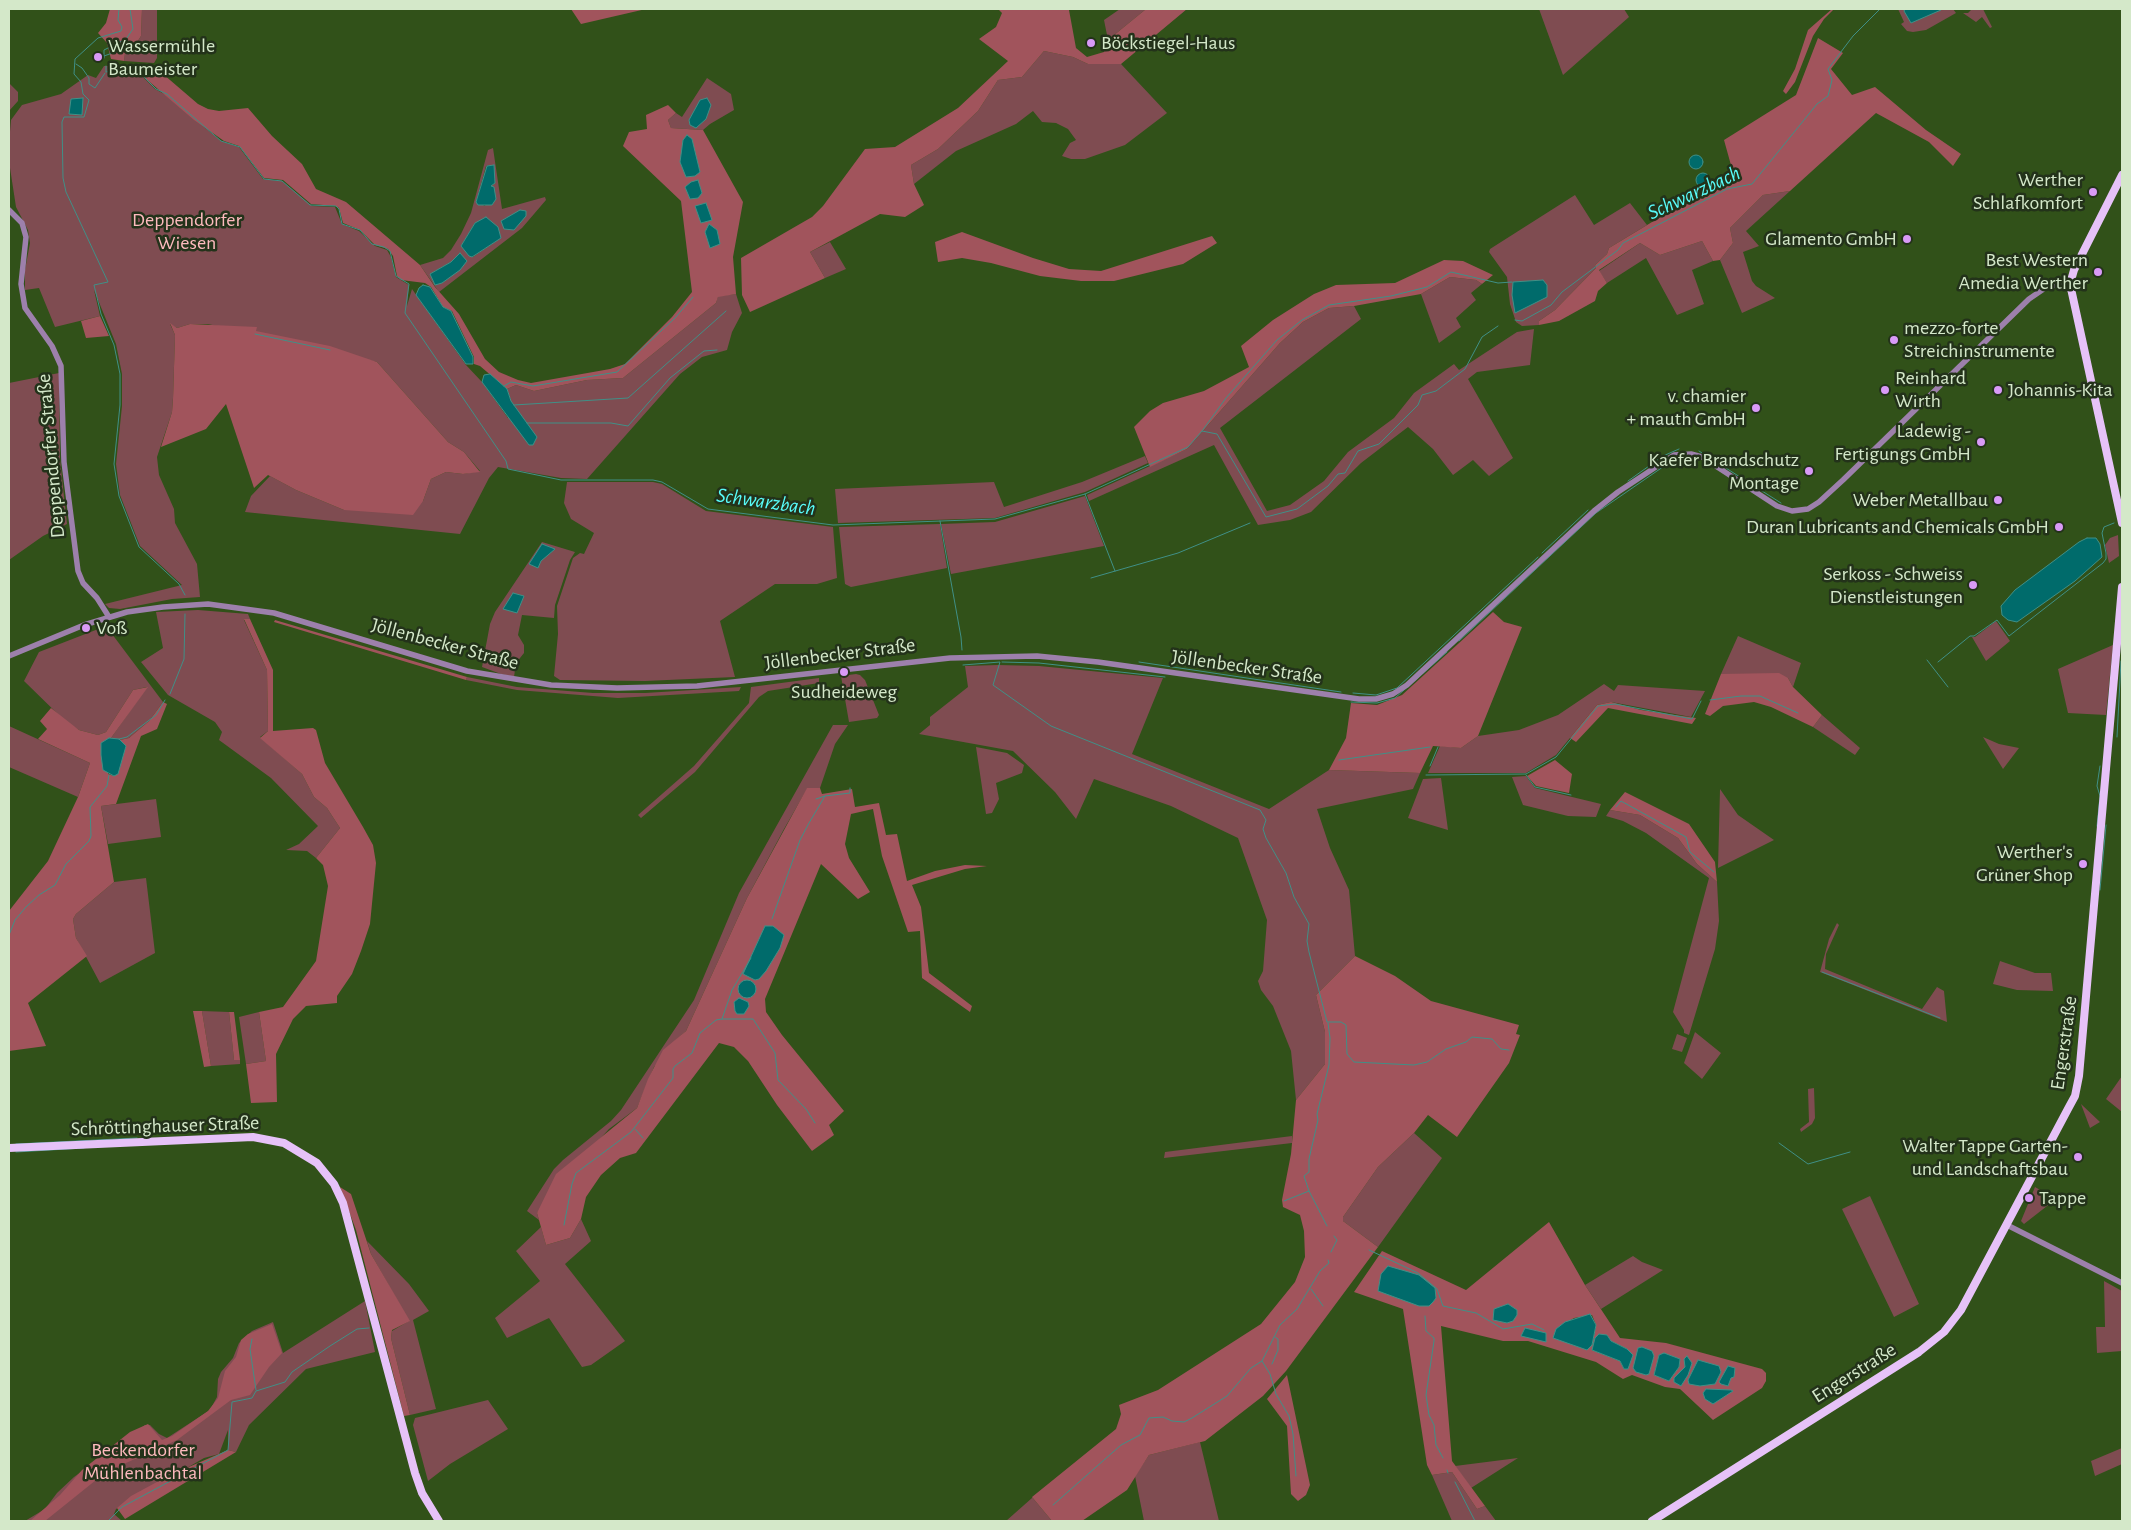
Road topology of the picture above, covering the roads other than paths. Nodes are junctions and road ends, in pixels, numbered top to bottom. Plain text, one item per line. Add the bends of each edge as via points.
1 (2122, 175) edge
2 (9, 210) edge
3 (2070, 284) junction
4 (2122, 523) edge
5 (2122, 587) edge
6 (109, 617) junction
7 (9, 656) edge
8 (9, 1148) edge
9 (2007, 1224) junction
10 (2122, 1282) edge
11 (439, 1521) edge
12 (1652, 1521) edge

1 - 3 main road
2 - 6 street, Deppendorfer Straße via 22,223 26,237 21,284 25,308 52,346 60,366 64,462 78,571 83,583
3 - 4 main road
3 - 6 street, Jöllenbecker Straße via 2048,286 2029,299 1843,480 1808,509 1792,511 1776,506 1702,457 1674,455 1594,511 1407,685 1394,694 1376,699 1037,656 950,658 697,686 617,688 551,685 467,671 289,617 237,607 208,604 163,606
5 - 9 main road, Engerstraße via 2079,1076 2075,1096
6 - 7 street, Jöllenbecker Straße
8 - 11 main road, Schröttinghauser Straße via 253,1137 284,1143 317,1163 338,1191 350,1224 415,1473 422,1493
9 - 10 street
9 - 12 main road, Engerstraße via 1961,1310 1938,1338

